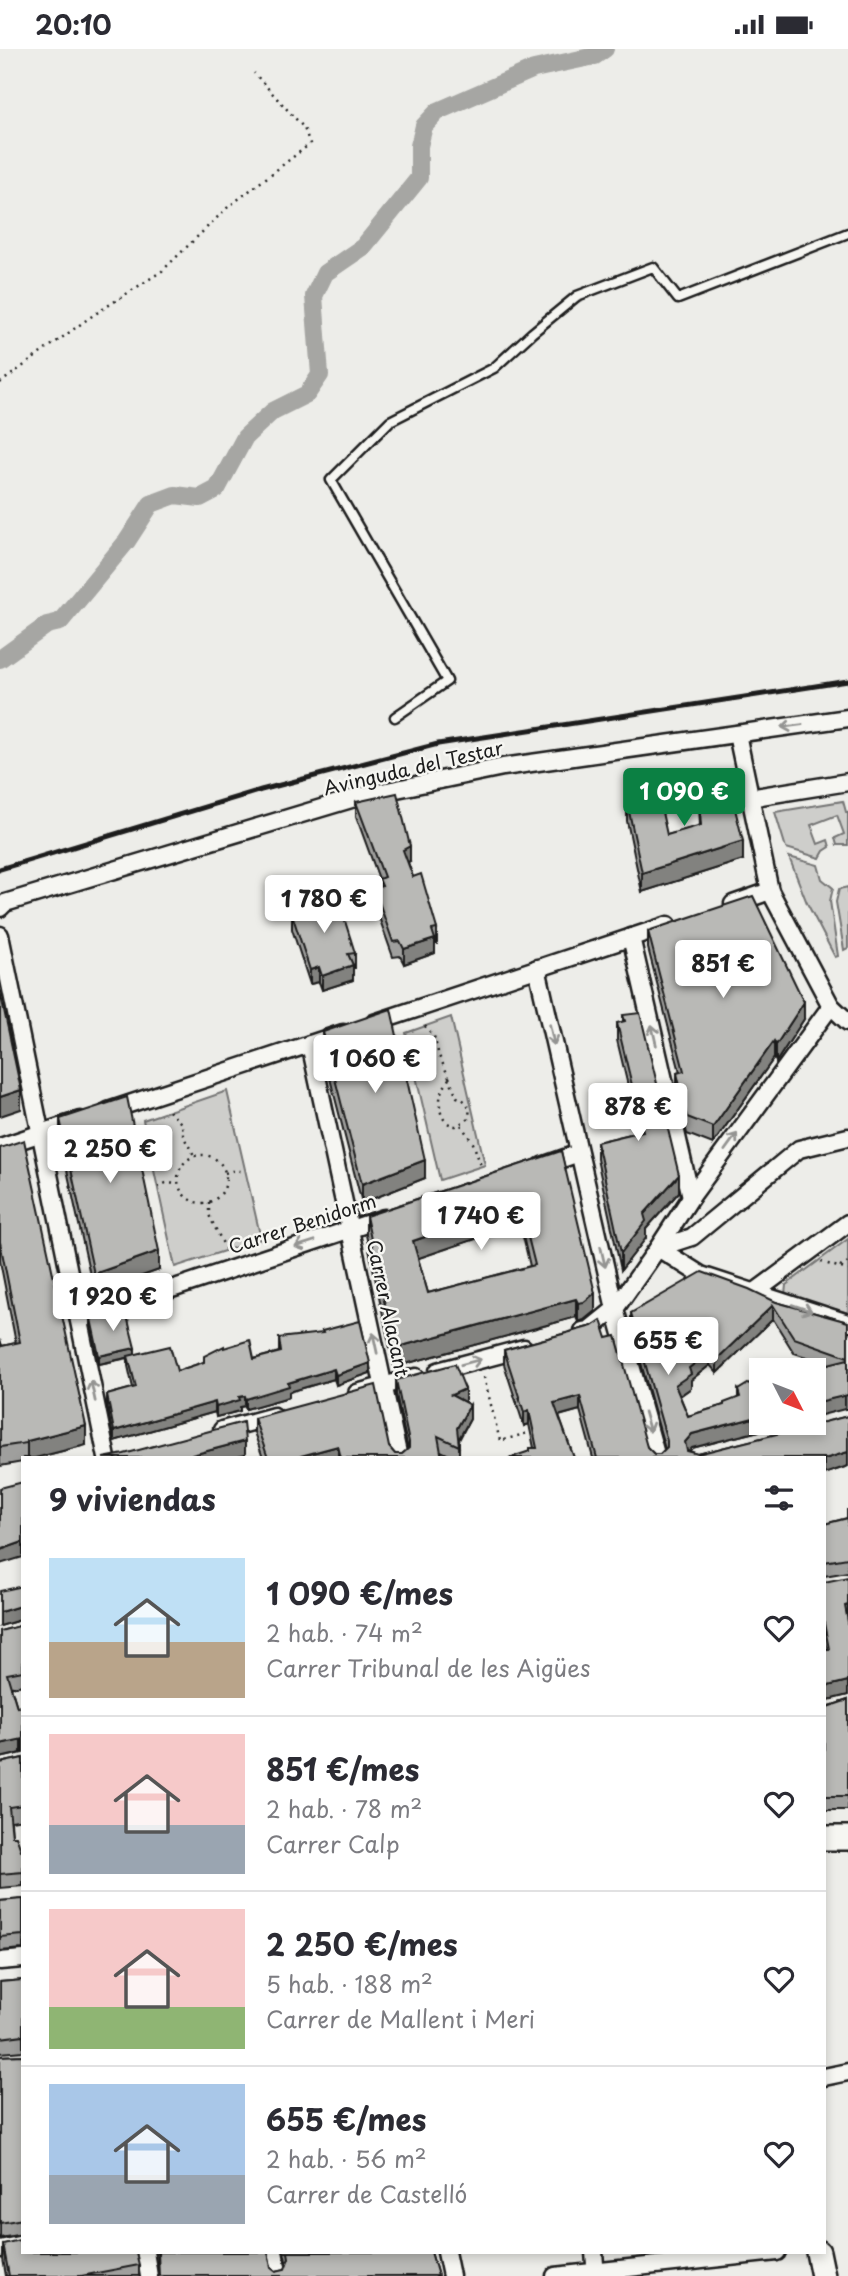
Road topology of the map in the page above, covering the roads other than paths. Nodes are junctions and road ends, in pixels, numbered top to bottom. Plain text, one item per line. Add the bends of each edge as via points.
1 (848, 233) edge
2 (395, 717) dead end
3 (848, 718) edge
4 (737, 734) junction
5 (848, 782) edge
6 (749, 798) junction
7 (770, 891) junction
8 (0, 908) edge
9 (720, 908) edge
10 (682, 920) edge
11 (0, 935) edge
12 (631, 937) junction
13 (537, 968) junction
14 (831, 1006) junction
15 (848, 1022) edge
16 (310, 1044) junction
17 (39, 1134) junction
18 (848, 1137) edge
19 (0, 1147) edge
20 (579, 1153) junction
21 (528, 1170) edge
22 (691, 1197) junction
23 (401, 1212) edge
24 (848, 1223) edge
25 (350, 1229) junction
26 (659, 1248) junction
27 (755, 1292) junction
28 (621, 1316) junction
29 (79, 1320) junction
30 (848, 1323) edge
31 (564, 1336) edge
32 (540, 1343) edge
33 (384, 1386) junction
34 (345, 1397) edge
35 (292, 1411) edge
36 (200, 1436) edge
37 (107, 1456) edge
38 (399, 1456) edge
39 (656, 1456) edge
40 (826, 1838) edge
41 (848, 1838) edge
42 (21, 1959) edge
43 (0, 1961) edge
44 (848, 2073) edge
45 (826, 2077) edge
46 (21, 2244) edge
47 (0, 2249) edge
48 (145, 2254) edge
49 (274, 2254) edge
50 (446, 2254) edge
51 (594, 2254) edge
52 (761, 2254) edge
53 (818, 2254) edge
54 (596, 2274) edge
55 (149, 2276) edge
56 (279, 2276) edge
57 (451, 2276) edge
58 (555, 2276) edge
59 (823, 2276) edge

1 - 2 lane via 678,299 653,267 577,296 494,368 390,421 331,480 447,681
3 -> 4 street, Avinguda del Testar
4 - 6 street
4 - 8 street, Avinguda del Testar via 503,767 358,797
5 - 6 street
6 - 7 street
7 - 9 street
7 - 14 street
10 - 12 street
11 - 17 street
12 - 13 street
22 -> 12 street
13 - 16 street
13 -> 20 street
14 - 15 street
22 -> 14 street
16 - 17 street
16 - 25 street, Carrer Alacant
17 - 19 street
17 - 29 street
18 - 26 street via 799,1149 692,1237
20 - 21 street
20 -> 28 street
22 - 26 street
23 - 25 street, Carrer Benidorm
24 - 27 street
25 -> 29 street, Carrer Benidorm
33 -> 25 street, Carrer Alacant
26 - 27 street via 695,1278
26 - 28 street
27 -> 30 street
28 - 31 street
28 -> 39 street
37 -> 29 street
33 -> 32 street
33 - 34 street
33 - 38 street, Carrer Alacant
35 - 36 street
40 - 41 street
42 - 43 street
44 - 45 street
46 - 47 street
48 - 55 street
49 - 56 street
50 - 57 street
51 - 54 street
52 - 54 street
53 - 59 street
54 - 58 street

